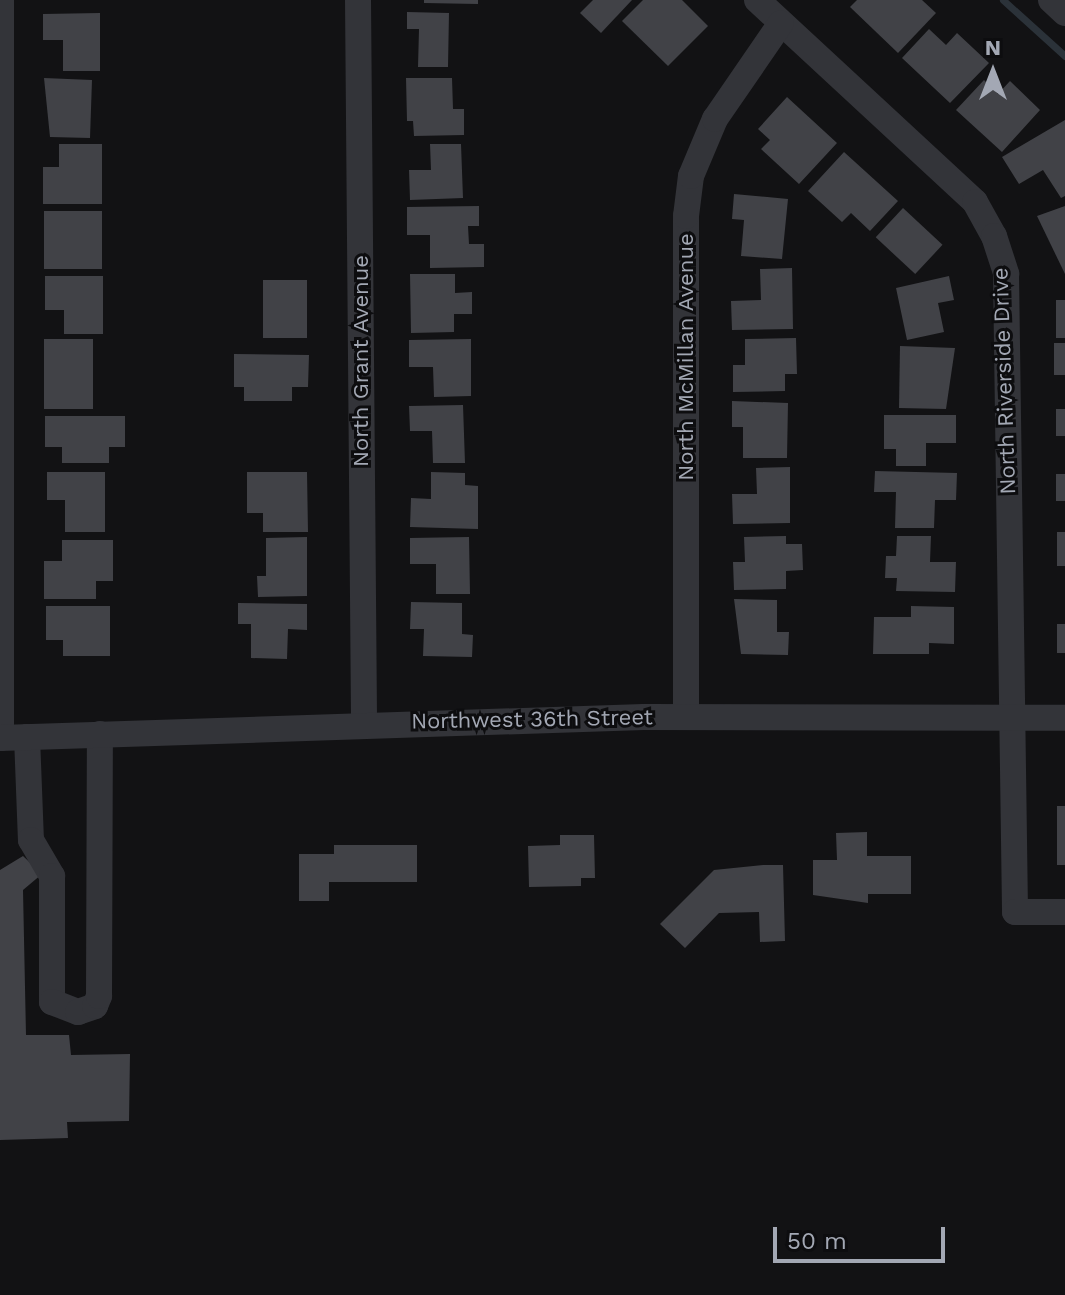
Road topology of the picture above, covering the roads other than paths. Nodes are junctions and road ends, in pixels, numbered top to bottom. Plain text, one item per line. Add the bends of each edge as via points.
1 (1, 0) edge
2 (358, 0) edge
3 (757, 0) edge
4 (1051, 0) edge
5 (1065, 13) edge
6 (781, 23) junction
7 (0, 110) edge
8 (686, 717) junction
9 (1010, 718) junction
10 (1065, 718) edge
11 (364, 722) junction
12 (100, 734) junction
13 (10, 738) edge
14 (1065, 912) edge

1 - 7 street
2 - 11 street, North Grant Avenue
3 - 6 street, North Riverside Drive
4 - 5 street
6 - 8 street, North McMillan Avenue via 715,119 691,176 686,216
6 - 9 street, North Riverside Drive via 975,202 994,236 1006,274
7 - 13 street
8 - 9 street, Northwest 36th Street
8 - 11 street, Northwest 36th Street
9 - 10 street, Northwest 36th Street
9 - 14 street, North Riverside Drive via 1015,912
11 - 12 street, Northwest 36th Street
12 - 13 street, Northwest 36th Street
12 - 13 street via 99,996 95,1006 78,1012 52,1002 52,876 31,840

